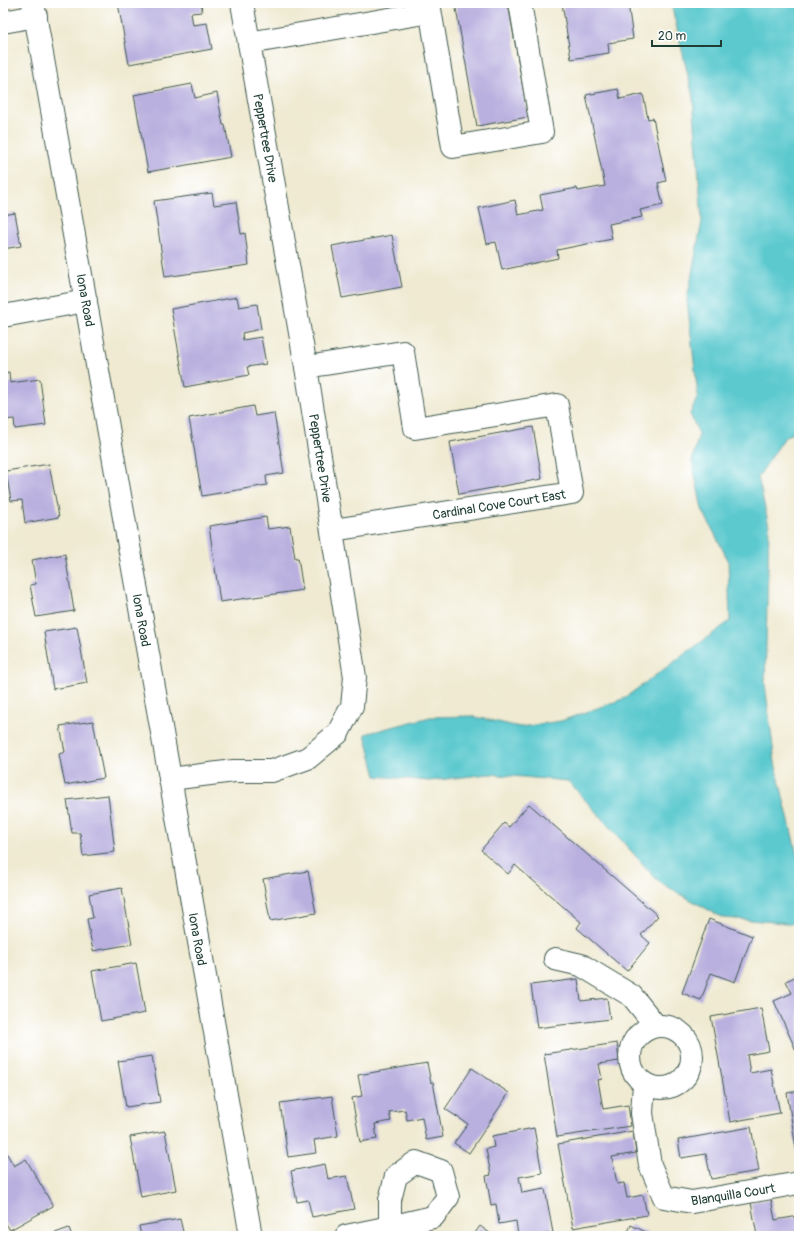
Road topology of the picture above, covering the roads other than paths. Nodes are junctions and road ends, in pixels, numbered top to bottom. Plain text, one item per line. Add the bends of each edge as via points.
1 (242, 3) edge
2 (520, 3) edge
3 (429, 7) edge
4 (34, 10) edge
5 (3, 22) edge
6 (249, 44) junction
7 (86, 301) junction
8 (3, 316) edge
9 (306, 367) junction
10 (333, 530) junction
11 (170, 779) junction
12 (555, 959) dead end
13 (656, 1026) junction
14 (644, 1084) junction
15 (799, 1183) edge
16 (390, 1228) dead end
17 (251, 1236) edge
18 (346, 1236) edge

1 - 6 street, Peppertree Drive
2 - 3 street via 542,132 454,147
3 - 6 street
4 - 5 street
4 - 7 street, Iona Road
6 - 9 street, Peppertree Drive
7 - 8 street
7 - 11 street, Iona Road
9 - 10 street, Peppertree Drive
9 - 10 street, Cardinal Cove Court East via 403,352 415,428 557,404 572,493
10 - 11 street, Peppertree Drive via 355,677 352,706 338,733 308,758 272,771 234,771
11 - 17 street, Iona Road
12 - 13 street via 582,965 632,996
13 - 14 street via 638,1036 632,1046 632,1067
13 - 14 street via 667,1026 685,1036 693,1054 692,1064 685,1077 673,1087 654,1088
14 - 15 street, Blanquilla Court via 642,1112 650,1165 664,1197 692,1202
16 - 18 street

